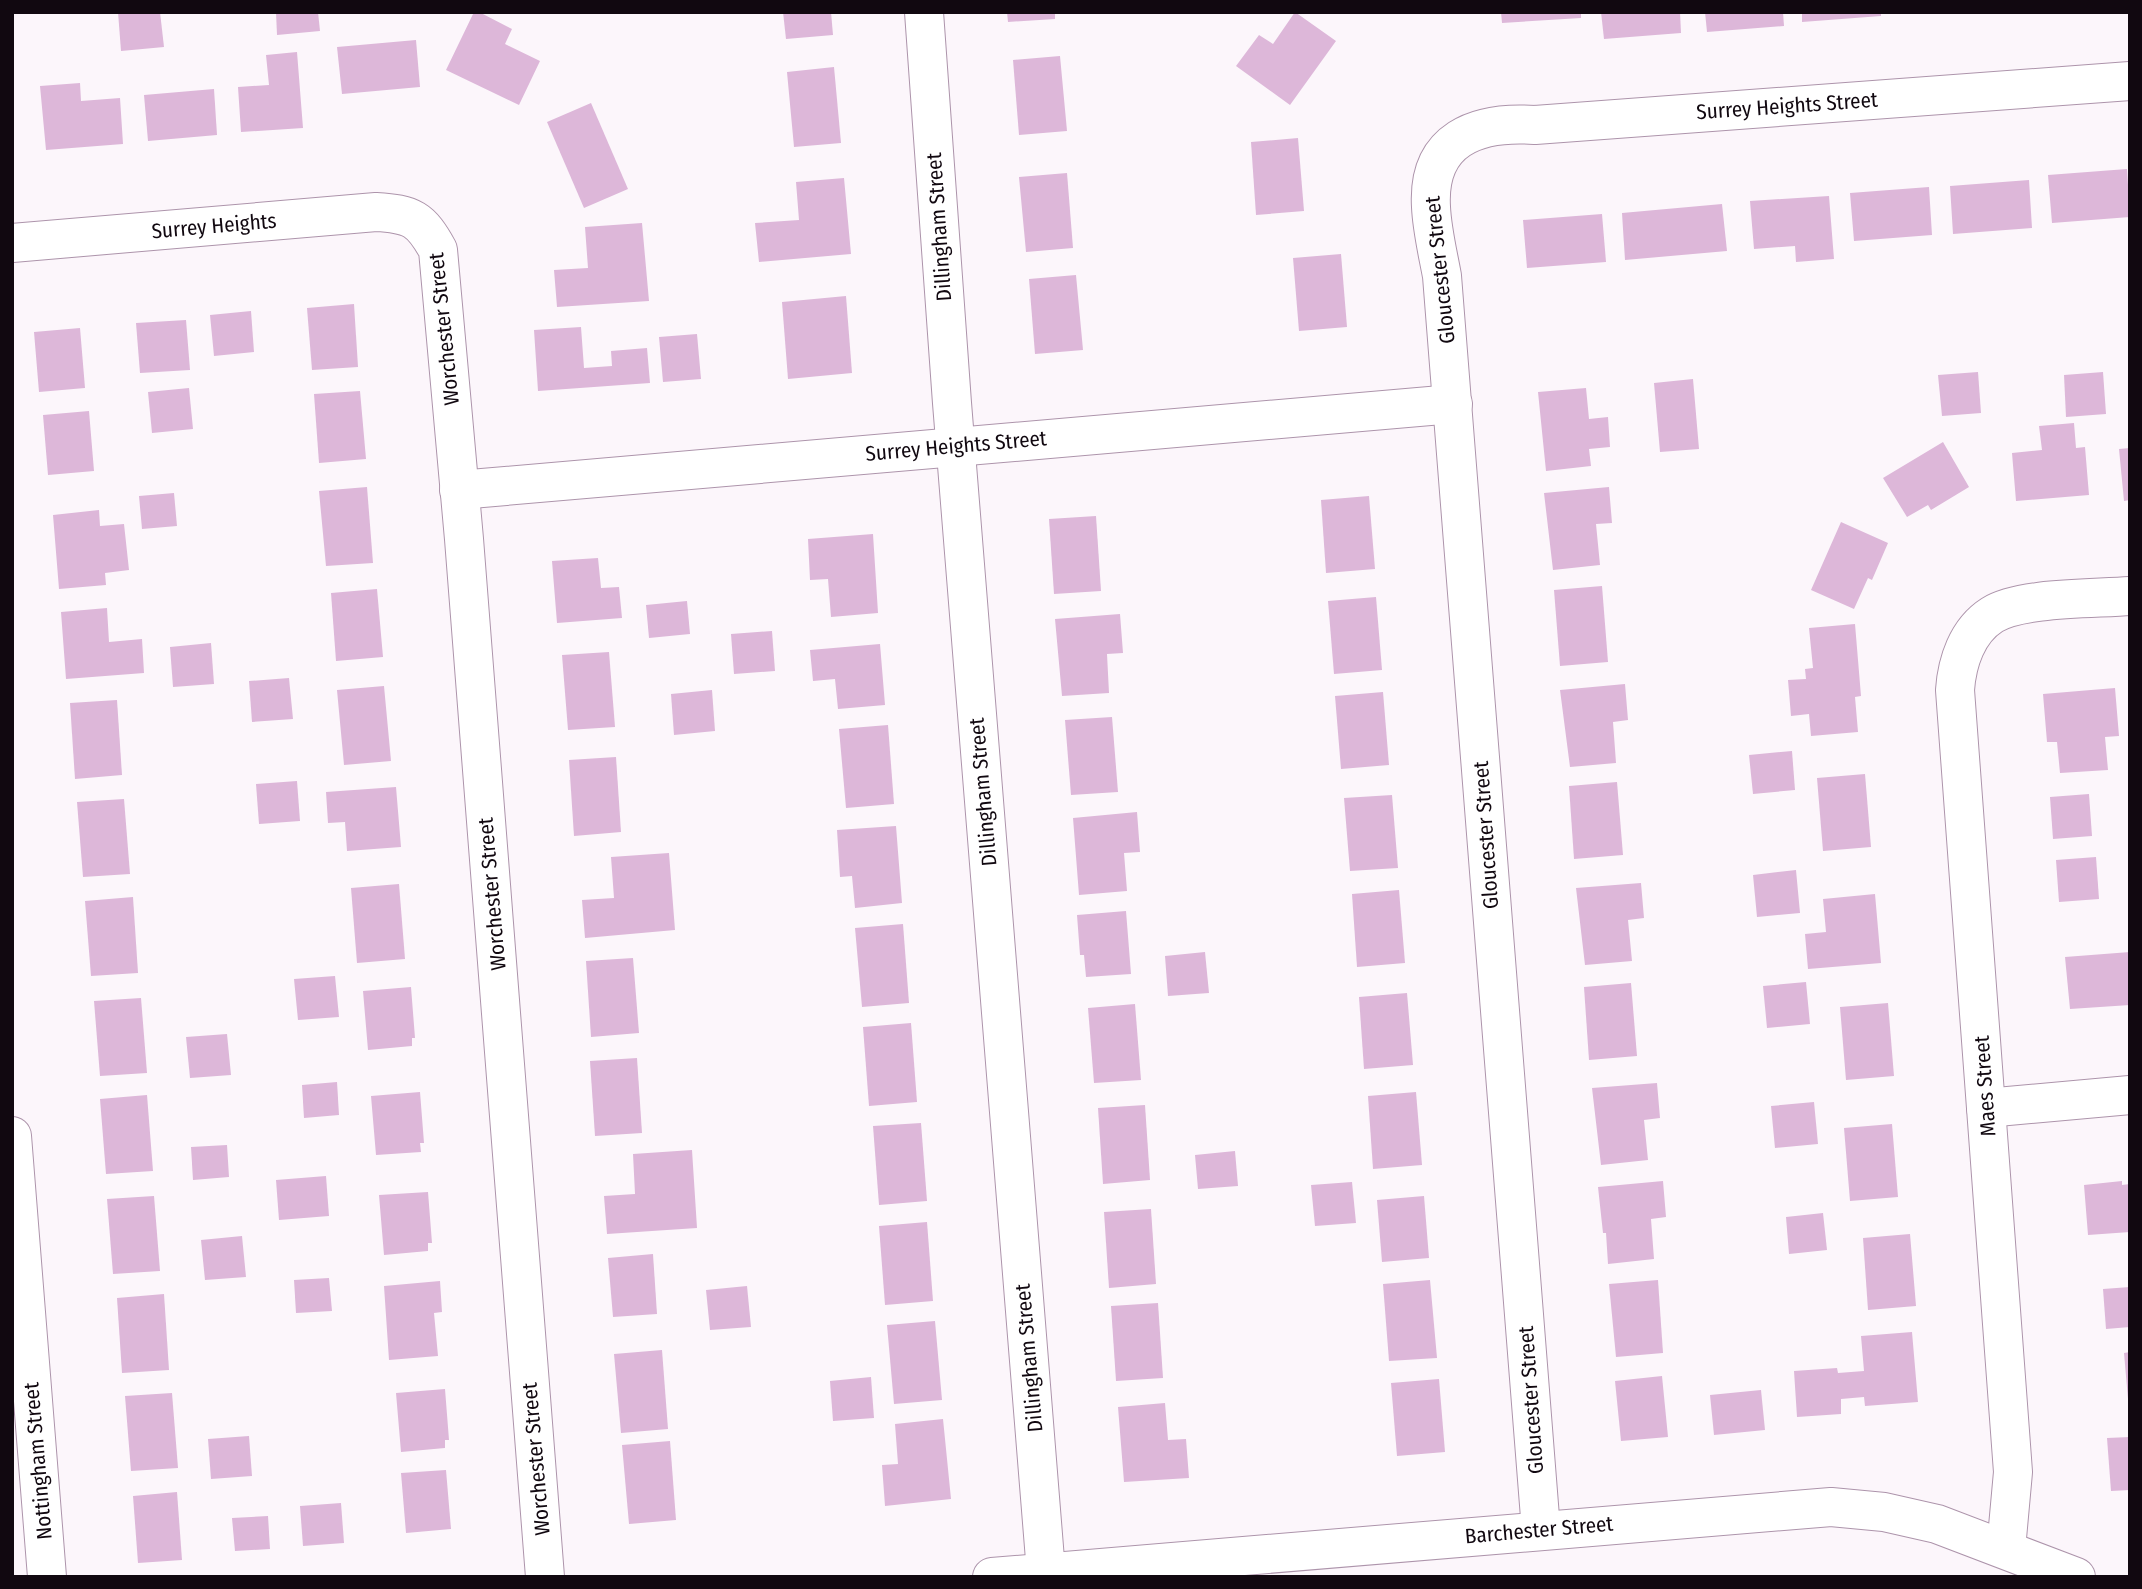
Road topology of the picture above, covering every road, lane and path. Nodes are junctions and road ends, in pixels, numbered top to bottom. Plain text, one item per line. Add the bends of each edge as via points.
1 (923, 12) edge
2 (2130, 81) edge
3 (1449, 145) joint
4 (414, 220) joint
5 (12, 243) edge
6 (1452, 404) junction
7 (955, 446) junction
8 (459, 490) junction
9 (2130, 596) edge
10 (2130, 1095) edge
11 (1986, 1108) junction
12 (12, 1136) edge
13 (1541, 1530) junction
14 (2006, 1549) junction
15 (1046, 1572) junction
16 (47, 1577) edge
17 (545, 1577) edge
18 (992, 1577) edge
19 (2076, 1577) edge

1 - 7 street, Dillingham Street
2 - 3 street, Surrey Heights Street via 1535,125 1510,123 1479,129
3 - 6 street, Gloucester Street via 1433,176 1431,207 1442,276
4 - 5 street, Surrey Heights via 398,213 376,212
4 - 8 street, Worchester Street via 426,229 438,250
6 - 7 street, Surrey Heights Street
6 - 13 street, Gloucester Street
7 - 8 street, Surrey Heights Street
7 - 15 street, Dillingham Street
8 - 17 street, Worchester Street
9 - 11 street, Maes Street via 2015,606 1992,615 1964,648 1957,668
10 - 11 street
11 - 14 street, Maes Street via 2013,1472
12 - 16 street, Nottingham Street
13 - 14 street, Barchester Street via 1831,1507 1937,1524
13 - 15 street, Barchester Street
14 - 19 street, Barchester Street
15 - 18 street, Barchester Street

